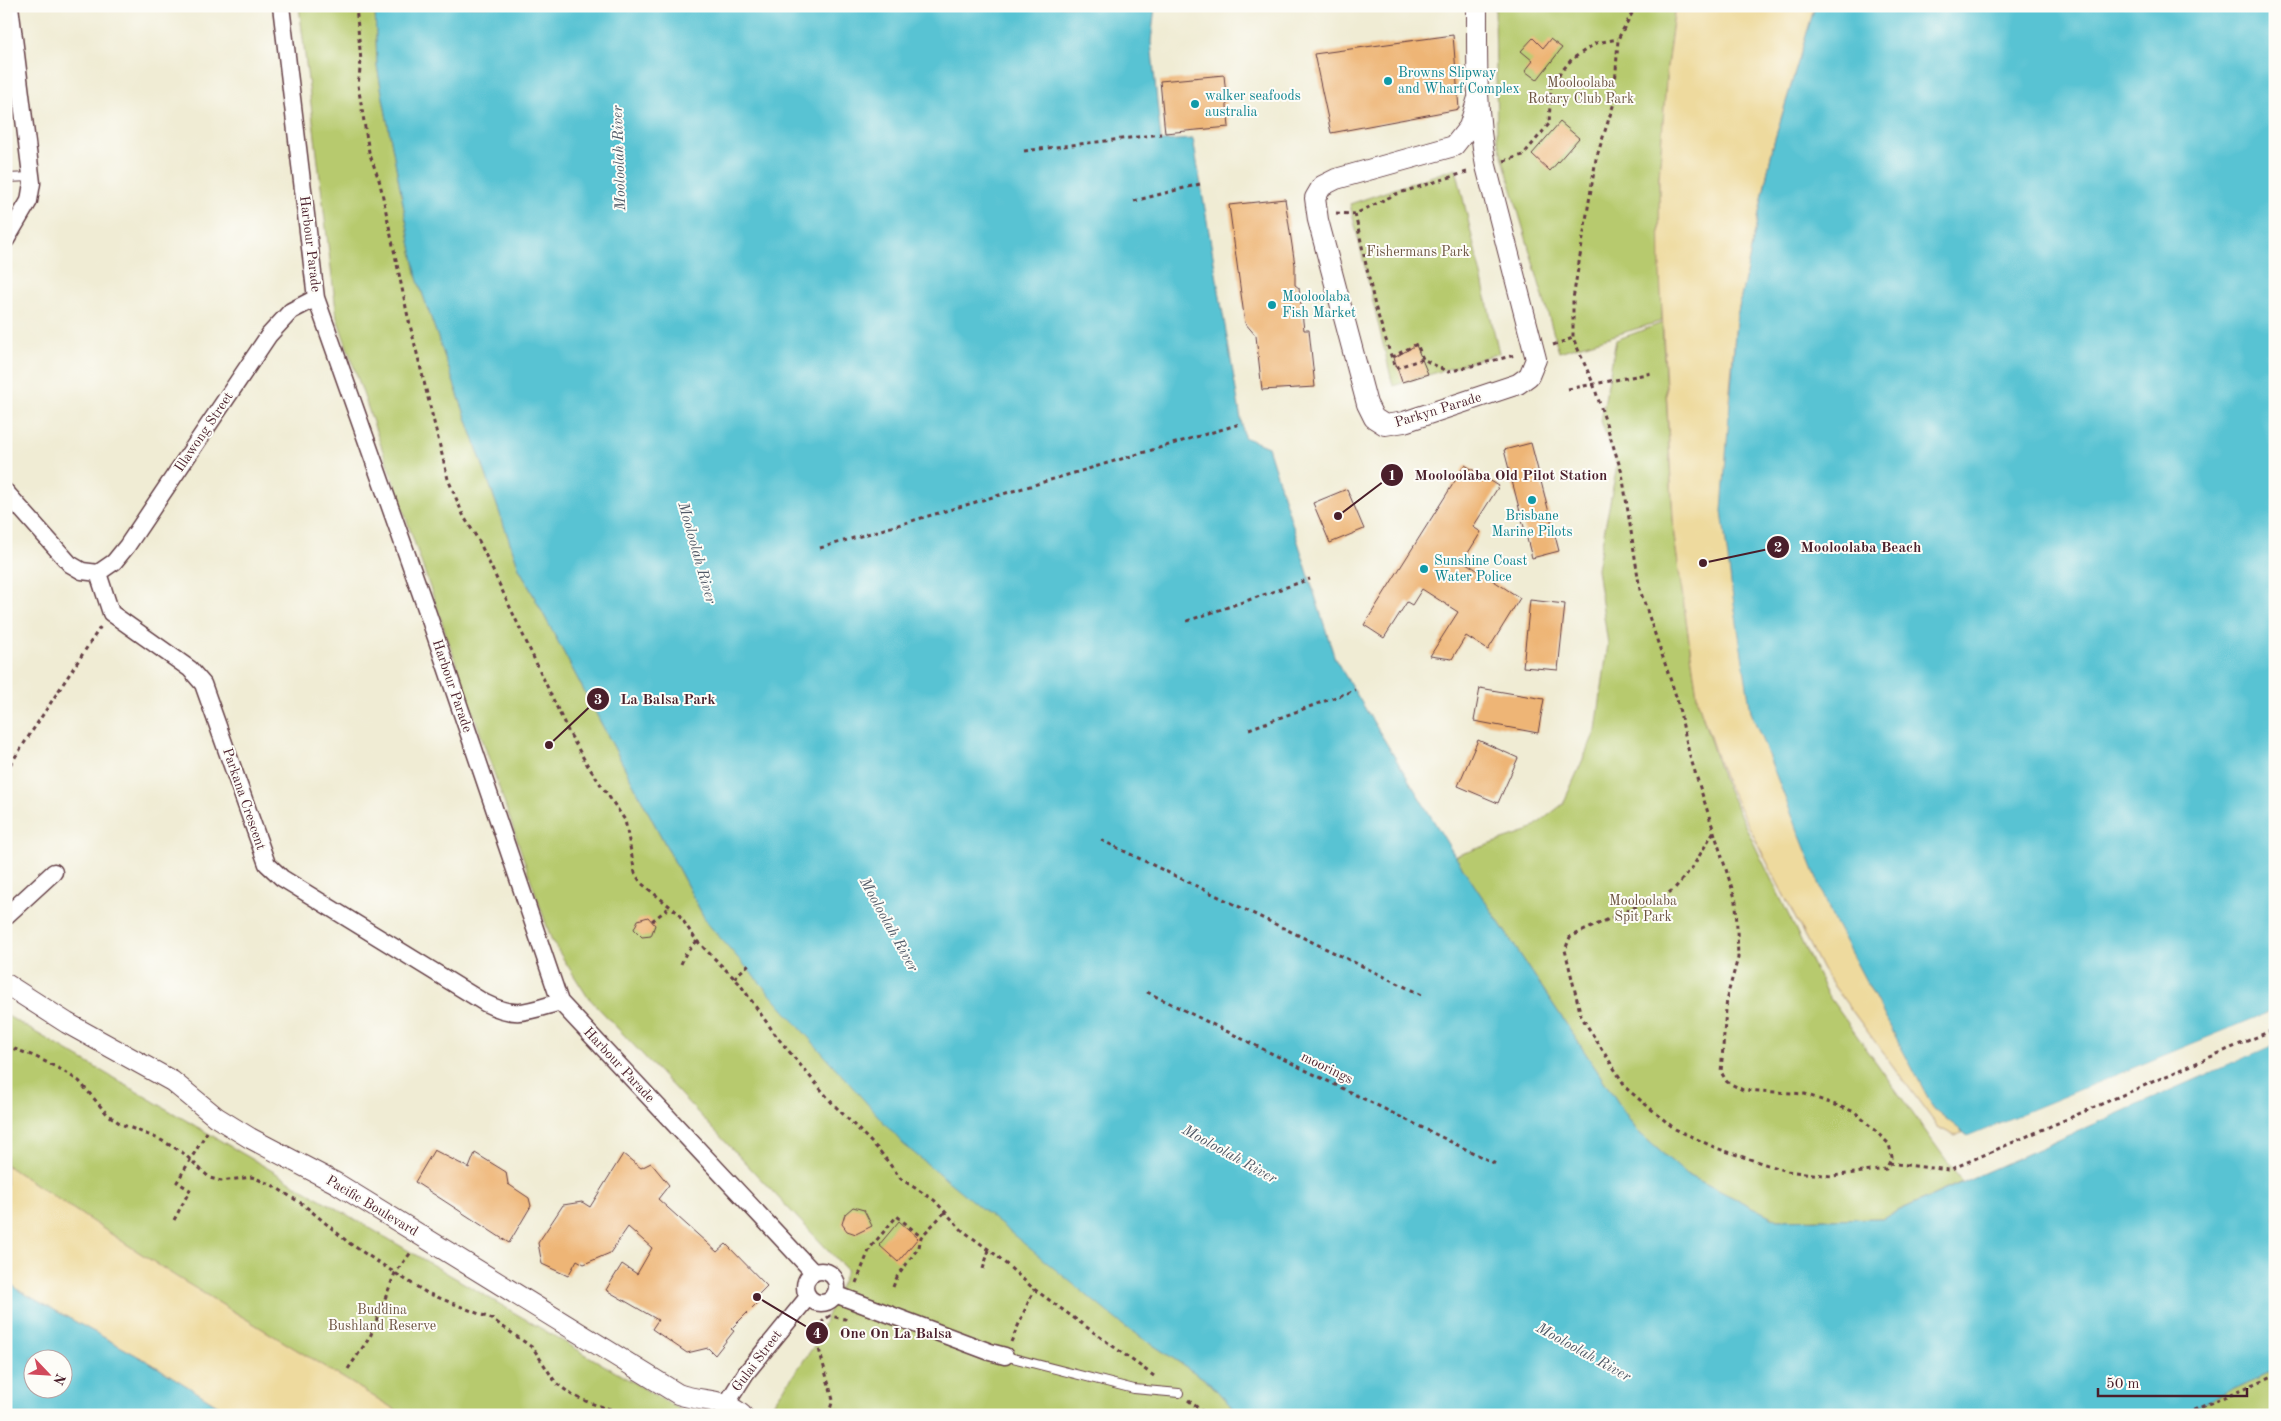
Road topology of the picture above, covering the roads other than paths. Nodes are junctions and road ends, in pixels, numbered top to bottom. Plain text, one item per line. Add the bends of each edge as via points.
1 (10, 6) edge
2 (281, 6) edge
3 (1477, 6) edge
4 (1477, 101) junction
5 (1454, 146) junction
6 (1486, 166) junction
7 (32, 177) junction
8 (6, 178) edge
9 (6, 240) edge
10 (316, 298) junction
11 (6, 492) edge
12 (98, 573) junction
13 (54, 872) dead end
14 (6, 916) edge
15 (6, 984) edge
16 (560, 1002) junction
17 (814, 1273) junction
18 (835, 1294) junction
19 (808, 1297) junction
20 (1005, 1356) joint
21 (1179, 1393) road end
22 (734, 1409) edge

1 - 7 street
2 - 10 street, Harbour Parade
3 - 4 street, Parkyn Parade
4 - 5 street, Parkyn Parade via 1469,128
4 - 6 street, Parkyn Parade
5 - 6 street via 1472,152
5 - 6 street, Parkyn Parade via 1336,178 1322,186 1315,198 1318,220 1370,412 1380,423 1392,425 1518,384 1531,373 1536,359 1535,349
7 - 8 lane
7 - 9 street via 29,201
10 - 12 street, Illawong Street via 291,311 269,335 127,546 114,562
10 - 16 street, Harbour Parade
11 - 12 street via 70,564 82,571
12 - 16 street, Parkana Crescent via 111,613 190,669 204,684 267,864 282,878 502,1012 520,1014
13 - 14 street
15 - 22 street, Pacific Boulevard via 67,1023 172,1081 216,1116 336,1184 678,1394
16 - 17 street, Harbour Parade
17 - 18 street via 822,1271 833,1277
17 - 19 street via 805,1284
18 - 19 street via 824,1303 816,1303
18 - 20 street
19 - 22 street, Gulai Street via 746,1373
20 - 21 lane via 1134,1389

